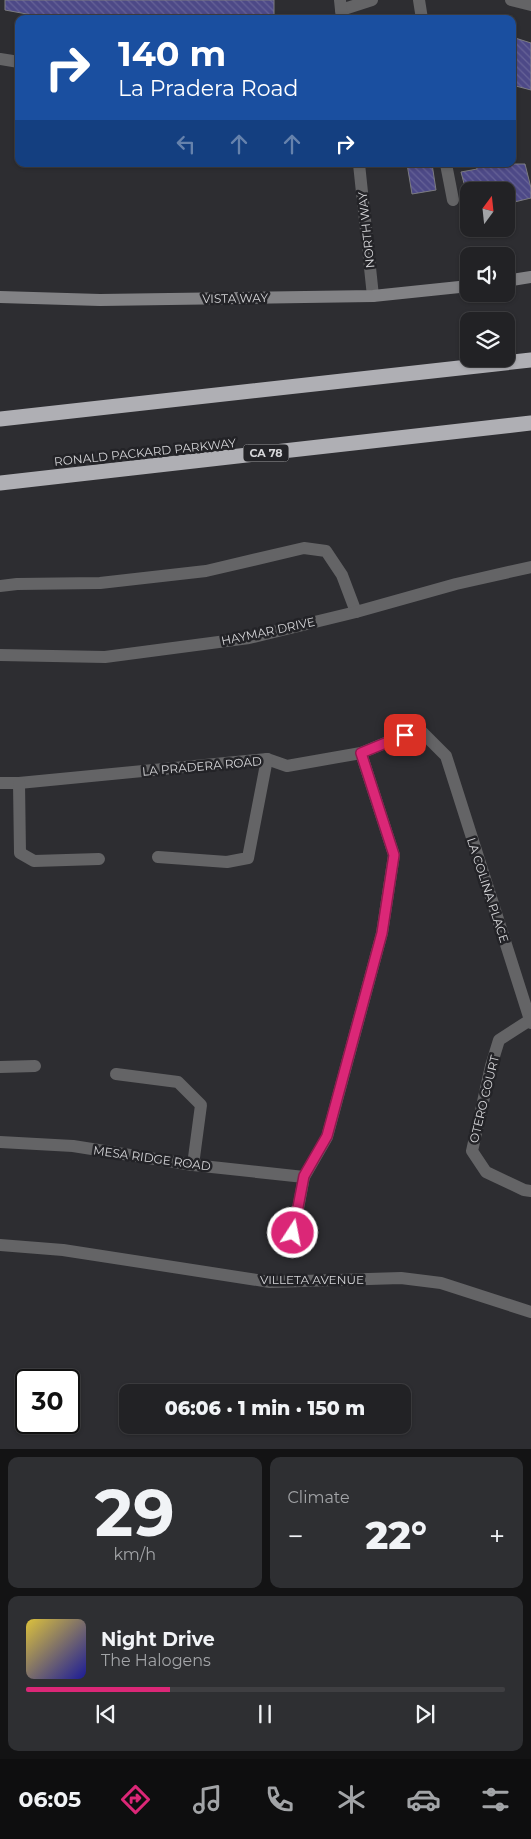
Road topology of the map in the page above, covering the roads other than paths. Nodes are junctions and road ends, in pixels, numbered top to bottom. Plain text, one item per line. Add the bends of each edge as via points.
1 (372, 0) edge
2 (419, 0) edge
3 (511, 0) edge
4 (531, 5) edge
5 (341, 10) edge
6 (421, 15) edge
7 (0, 59) edge
8 (15, 61) edge
9 (359, 167) edge
10 (446, 167) edge
11 (452, 200) dead end
12 (531, 277) edge
13 (515, 280) edge
14 (460, 287) edge
15 (373, 296) junction
16 (0, 297) edge
17 (531, 360) edge
18 (0, 419) edge
19 (531, 423) edge
20 (0, 482) edge
21 (531, 567) edge
22 (0, 586) edge
23 (356, 612) junction
24 (0, 655) edge
25 (361, 753) junction
26 (446, 756) joint
27 (267, 759) junction
28 (0, 783) edge
29 (19, 784) junction
30 (158, 857) dead end
31 (99, 858) dead end
32 (530, 1021) edge
33 (35, 1066) dead end
34 (0, 1067) edge
35 (116, 1074) dead end
36 (0, 1142) edge
37 (193, 1165) junction
38 (304, 1176) junction
39 (531, 1191) edge
40 (0, 1245) edge
41 (290, 1251) dead end
42 (531, 1312) edge

1 - 5 street
2 - 6 street
3 - 4 street
7 - 8 street
9 - 15 street, NORTH WAY
10 - 11 street
12 - 13 main road
14 - 15 main road, VISTA WAY
15 - 16 main road, VISTA WAY via 100,300
17 - 18 highway
19 - 20 highway, RONALD PACKARD PARKWAY / CA 78
21 - 23 street, HAYMAR DRIVE
22 - 23 street via 100,583 206,571 304,548 326,551 342,575
23 - 24 street, HAYMAR DRIVE via 249,638 105,657
25 - 26 street, LA PRADERA ROAD via 420,729
25 - 27 street, LA PRADERA ROAD via 287,766
25 - 38 street via 394,855 382,933 327,1136
26 - 32 street, LA COLINA PLACE
27 - 29 street, LA PRADERA ROAD
27 - 30 street via 248,858 227,862
28 - 29 street, LA PRADERA ROAD
29 - 31 street via 20,853 34,861
32 - 39 street, OTERO COURT via 499,1040 472,1152 486,1172
33 - 34 street
35 - 37 street via 178,1082 201,1105
36 - 37 street, MESA RIDGE ROAD via 73,1146
37 - 38 street, MESA RIDGE ROAD
38 - 41 street
40 - 42 street, VILLETA AVENUE via 62,1250 270,1282 401,1278 442,1283

